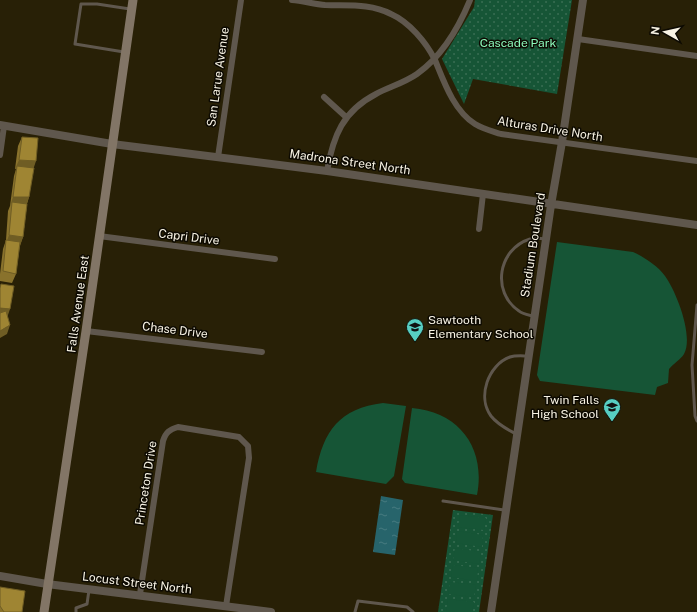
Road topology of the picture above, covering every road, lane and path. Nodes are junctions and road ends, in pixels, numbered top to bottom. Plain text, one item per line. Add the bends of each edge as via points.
1 (133, 0) edge
2 (240, 0) edge
3 (292, 0) edge
4 (470, 0) edge
5 (583, 0) edge
6 (132, 10) junction
7 (578, 39) junction
8 (126, 52) junction
9 (697, 56) edge
10 (434, 59) junction
11 (324, 97) dead end
12 (346, 117) junction
13 (2, 125) edge
14 (562, 142) junction
15 (112, 144) junction
16 (0, 155) edge
17 (218, 157) junction
18 (697, 162) edge
19 (327, 171) junction
20 (483, 194) junction
21 (550, 205) junction
22 (697, 225) edge
23 (479, 229) dead end
24 (99, 236) junction
25 (546, 239) junction
26 (275, 259) dead end
27 (697, 304) edge
28 (534, 316) junction
29 (86, 331) junction
30 (262, 352) dead end
31 (528, 356) junction
32 (695, 384) edge
33 (697, 421) edge
34 (517, 434) junction
35 (443, 501) dead end
36 (506, 510) junction
37 (0, 576) edge
38 (47, 584) junction
39 (90, 588) junction
40 (140, 594) junction
41 (226, 606) junction
42 (44, 612) edge
43 (76, 612) edge
44 (271, 612) edge
45 (355, 612) edge
46 (413, 612) edge
47 (491, 612) edge

1 - 6 main road, Falls Avenue East
2 - 17 street, San Larue Avenue
3 - 10 street, Alturas Drive North via 372,7 391,13 415,32
4 - 10 street via 454,32
5 - 7 street, Stadium Boulevard
6 - 8 main road, Falls Avenue East
6 - 8 lane via 81,4 80,10 76,44
7 - 9 street
7 - 14 street, Stadium Boulevard
8 - 15 main road, Falls Avenue East
10 - 12 street via 409,79 376,94
10 - 14 street, Alturas Drive North via 458,107 474,124 501,134
11 - 12 street
12 - 19 street via 332,144
13 - 15 street, Madrona Street North
13 - 16 street
14 - 18 street, Alturas Drive North
14 - 21 street, Stadium Boulevard
15 - 17 street, Madrona Street North
15 - 24 main road, Falls Avenue East
17 - 19 street, Madrona Street North
19 - 20 street, Madrona Street North
20 - 21 street, Madrona Street North
20 - 23 street
21 - 22 street, Madrona Street North
21 - 25 street, Stadium Boulevard
24 - 26 street, Capri Drive
24 - 29 main road, Falls Avenue East
25 - 28 street, Stadium Boulevard
25 - 28 lane via 531,238 511,251 501,273 501,284 506,297 519,312
27 - 32 lane via 692,365
28 - 31 street, Stadium Boulevard
29 - 30 street, Chase Drive
29 - 38 main road, Falls Avenue East
31 - 34 street, Stadium Boulevard
31 - 34 lane via 512,357 501,362 491,374 485,389 491,416 503,427
32 - 33 lane
34 - 36 street, Stadium Boulevard
35 - 36 lane
36 - 47 street, Stadium Boulevard
37 - 38 street, Locust Street North
38 - 39 street, Locust Street North
38 - 42 main road, Falls Avenue East
39 - 40 street, Locust Street North
39 - 43 lane via 87,604 76,608
40 - 41 street, Locust Street North
40 - 41 street, Princeton Drive via 163,441 170,429 178,427 239,437 248,446 249,458
41 - 44 street, Locust Street North
45 - 46 lane via 358,601 407,607

